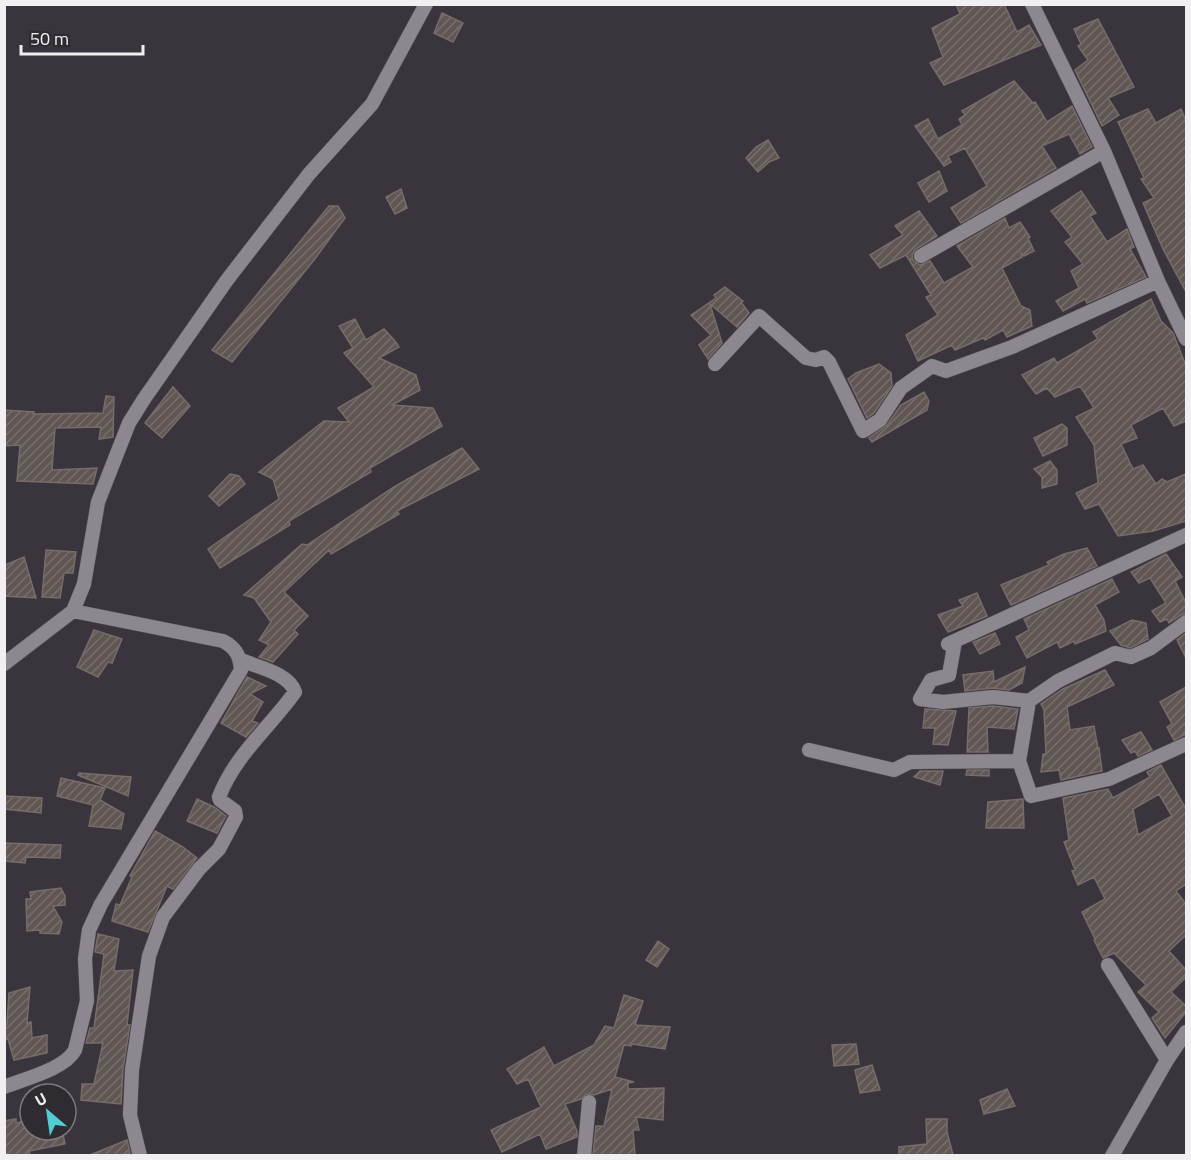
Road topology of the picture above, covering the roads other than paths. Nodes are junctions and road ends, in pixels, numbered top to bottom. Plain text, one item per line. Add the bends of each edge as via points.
1 (426, 4) edge
2 (1032, 4) edge
3 (1104, 151) junction
4 (921, 256) dead end
5 (1158, 281) junction
6 (1186, 339) edge
7 (715, 364) dead end
8 (1186, 535) edge
9 (73, 611) junction
10 (1186, 622) edge
11 (241, 660) junction
12 (4, 664) edge
13 (1029, 701) junction
14 (1186, 744) edge
15 (809, 750) dead end
16 (1019, 761) junction
17 (1108, 965) dead end
18 (1186, 1032) edge
19 (1167, 1060) junction
20 (4, 1087) edge
21 (589, 1102) dead end
22 (140, 1155) edge
23 (584, 1155) edge
24 (1112, 1155) edge

1 - 9 street via 372,104 309,174 226,280 129,423 98,502 84,584
2 - 3 street
3 - 4 street
3 - 5 street
5 - 6 street
5 - 7 street via 1001,351 946,371 932,366 901,388 880,420 863,431 829,362 824,357 806,358 759,316
8 - 13 street via 952,643 950,675 931,680 920,699 943,702 993,697
9 - 11 street via 223,641 231,645
9 - 12 street
10 - 13 street via 1151,648 1131,657 1115,653 1058,681
11 - 20 street via 237,679 101,904 90,930 85,959 87,1001 71,1058
11 - 22 street via 283,677 295,692 251,744 222,788 220,800 235,811 236,817 219,849 163,916 149,956 132,1070 130,1115
13 - 16 street
14 - 16 street via 1109,779 1031,796
15 - 16 street via 894,770 910,762
17 - 19 street
18 - 19 street
19 - 24 street
21 - 23 street

